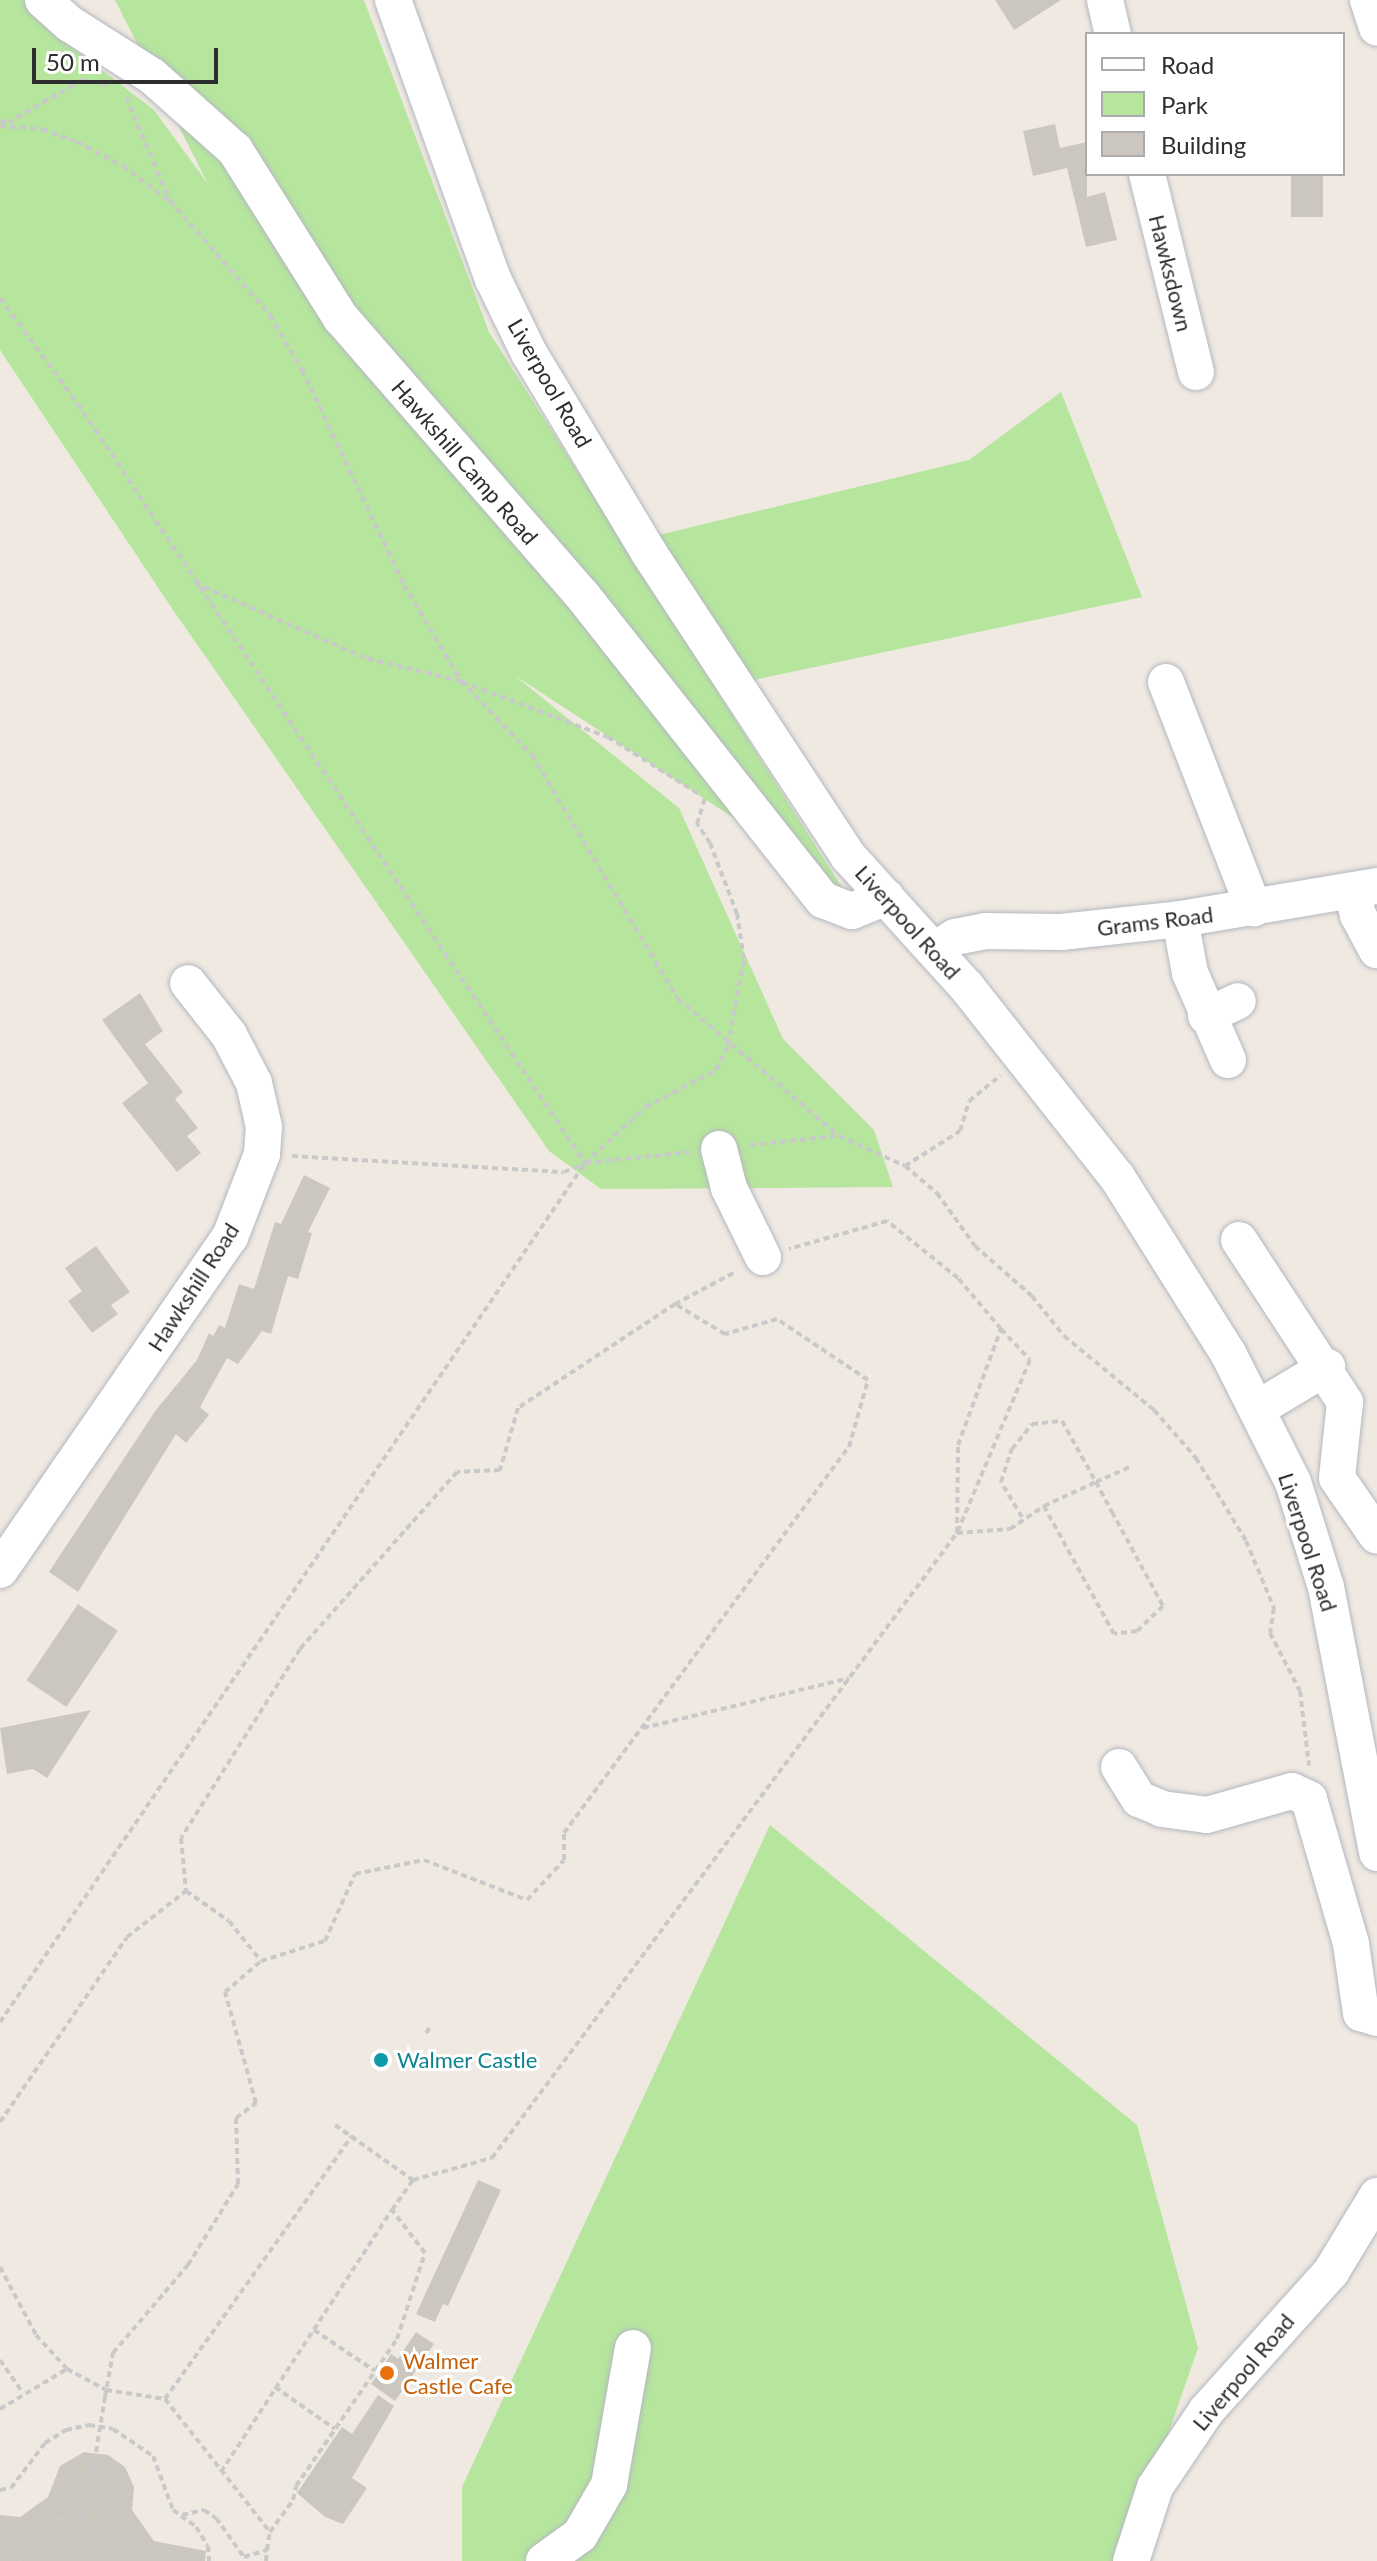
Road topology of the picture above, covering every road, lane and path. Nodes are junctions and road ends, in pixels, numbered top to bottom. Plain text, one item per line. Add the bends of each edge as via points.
1 (43, 0) edge
2 (393, 0) edge
3 (1105, 0) edge
4 (1368, 0) edge
5 (1377, 28) edge
6 (1113, 32) edge
7 (0, 123) edge
8 (8, 123) junction
9 (1147, 176) edge
10 (170, 201) junction
11 (0, 298) edge
12 (1196, 372) dead end
13 (193, 582) junction
14 (461, 681) junction
15 (1166, 682) dead end
16 (1365, 888) edge
17 (886, 897) junction
18 (1254, 909) junction
19 (1180, 919) junction
20 (935, 950) junction
21 (1377, 950) edge
22 (188, 983) dead end
23 (728, 1045) junction
24 (1022, 1057) junction
25 (1228, 1060) dead end
26 (839, 1136) junction
27 (719, 1149) junction
28 (262, 1154) junction
29 (585, 1163) junction
30 (905, 1166) junction
31 (1239, 1240) dead end
32 (763, 1257) junction
33 (675, 1304) junction
34 (1001, 1329) junction
35 (1327, 1367) junction
36 (1257, 1409) junction
37 (1132, 1466) dead end
38 (1096, 1482) junction
39 (1044, 1506) junction
40 (1022, 1517) junction
41 (957, 1533) junction
42 (1377, 1536) edge
43 (0, 1570) edge
44 (849, 1678) junction
45 (641, 1729) junction
46 (1119, 1767) dead end
47 (1309, 1799) junction
48 (1377, 1853) edge
49 (186, 1891) junction
50 (261, 1961) junction
51 (1377, 2018) edge
52 (0, 2022) edge
53 (431, 2026) dead end
54 (426, 2033) dead end
55 (0, 2122) edge
56 (335, 2125) dead end
57 (352, 2136) junction
58 (413, 2180) junction
59 (1377, 2196) edge
60 (392, 2210) junction
61 (0, 2267) edge
62 (313, 2330) junction
63 (633, 2348) dead end
64 (0, 2360) edge
65 (67, 2369) junction
66 (375, 2371) junction
67 (275, 2387) junction
68 (106, 2390) junction
69 (23, 2393) junction
70 (165, 2399) junction
71 (0, 2409) edge
72 (335, 2429) junction
73 (221, 2472) junction
74 (0, 2490) edge
75 (182, 2515) junction
76 (270, 2532) junction
77 (20, 2536) dead end
78 (0, 2547) edge
79 (267, 2550) junction
80 (19, 2559) edge
81 (209, 2561) edge
82 (266, 2561) edge
83 (544, 2561) edge
84 (1131, 2561) edge

1 - 17 street, Hawkshill Camp Road via 70,24 152,76 235,150 341,318 582,595 823,900 852,911
2 - 17 street, Liverpool Road via 493,279 529,353 719,665 848,856
3 - 6 street
4 - 5 street
7 - 8 path
8 - 10 path via 77,142 123,166
8 - 10 path via 82,80 119,87 134,107
9 - 12 street, Hawksdown
10 - 14 path via 270,315 302,370 404,585
11 - 13 path via 78,404
13 - 14 path via 365,658
13 - 29 path
14 - 23 path via 532,755 678,999
14 - 23 path via 608,737 705,798 697,824 710,843 737,914 744,959
15 - 18 street
16 - 18 street, Grams Road
16 - 21 street via 1358,915
17 - 20 street, Liverpool Road
18 - 19 street, Grams Road
19 - 20 street, Grams Road via 1061,932 985,931 955,937
19 - 25 street via 1190,973 1222,1009
20 - 24 street, Liverpool Road
22 - 28 street, Hawkshill Road via 229,1035 254,1083 264,1127
23 - 26 path
23 - 29 path via 705,1081 646,1107
24 - 30 path via 969,1101 960,1131
24 - 36 street, Liverpool Road via 1117,1177
26 - 27 path
26 - 30 path
27 - 29 path
27 - 32 street via 729,1188
28 - 29 path via 564,1172
28 - 43 street, Hawkshill Road via 230,1237
29 - 52 path
30 - 47 path via 937,1193 975,1246 1032,1296 1064,1336 1154,1410 1203,1468 1246,1541 1274,1608 1270,1633 1290,1663 1308,1729
31 - 35 street
32 - 33 path
32 - 34 path via 887,1221 958,1278
33 - 45 path via 725,1334 777,1319 868,1380 849,1447
33 - 49 path via 518,1408 500,1470 457,1472 300,1649 181,1838
34 - 41 path via 958,1445
34 - 41 path via 1030,1360
35 - 36 street
35 - 42 street via 1345,1402 1337,1478
36 - 48 street, Liverpool Road via 1293,1482 1326,1587
37 - 38 path
38 - 39 path
38 - 39 path via 1163,1606 1137,1631 1114,1634
38 - 40 path via 1062,1421 1032,1424 1012,1449 1001,1482
39 - 40 path
40 - 41 path via 1010,1529
41 - 44 path
44 - 45 path
44 - 58 path via 492,2158
45 - 50 path via 564,1833 564,1860 527,1900 424,1860 355,1874 325,1941
46 - 47 street via 1139,1799 1162,1809 1207,1815 1292,1791
47 - 51 street via 1351,1944 1361,2013
49 - 50 path via 229,1921
49 - 55 path via 127,1937
50 - 68 path via 225,1992 256,2103 236,2118 238,2184 188,2265 113,2353
53 - 54 path
56 - 57 path
57 - 58 path
57 - 70 path
58 - 60 path
59 - 84 street, Liverpool Road via 1331,2272 1207,2410 1155,2487
60 - 62 path
60 - 66 path via 425,2253 397,2339
61 - 65 path via 36,2335
62 - 66 path
62 - 67 path
63 - 83 street via 609,2485 580,2535
64 - 69 path
65 - 68 path
65 - 69 path
66 - 72 path
67 - 72 path
67 - 73 path
68 - 70 path
68 - 80 path, bridge via 85,2519 59,2518 40,2531
69 - 71 path
70 - 73 path
72 - 76 path
73 - 76 path
74 - 75 path via 11,2488 45,2443 66,2430 101,2427 135,2441 153,2456 166,2479 167,2498
75 - 79 path via 204,2510 216,2518 244,2557
75 - 81 path via 208,2546
76 - 79 path
77 - 78 path
79 - 82 path

